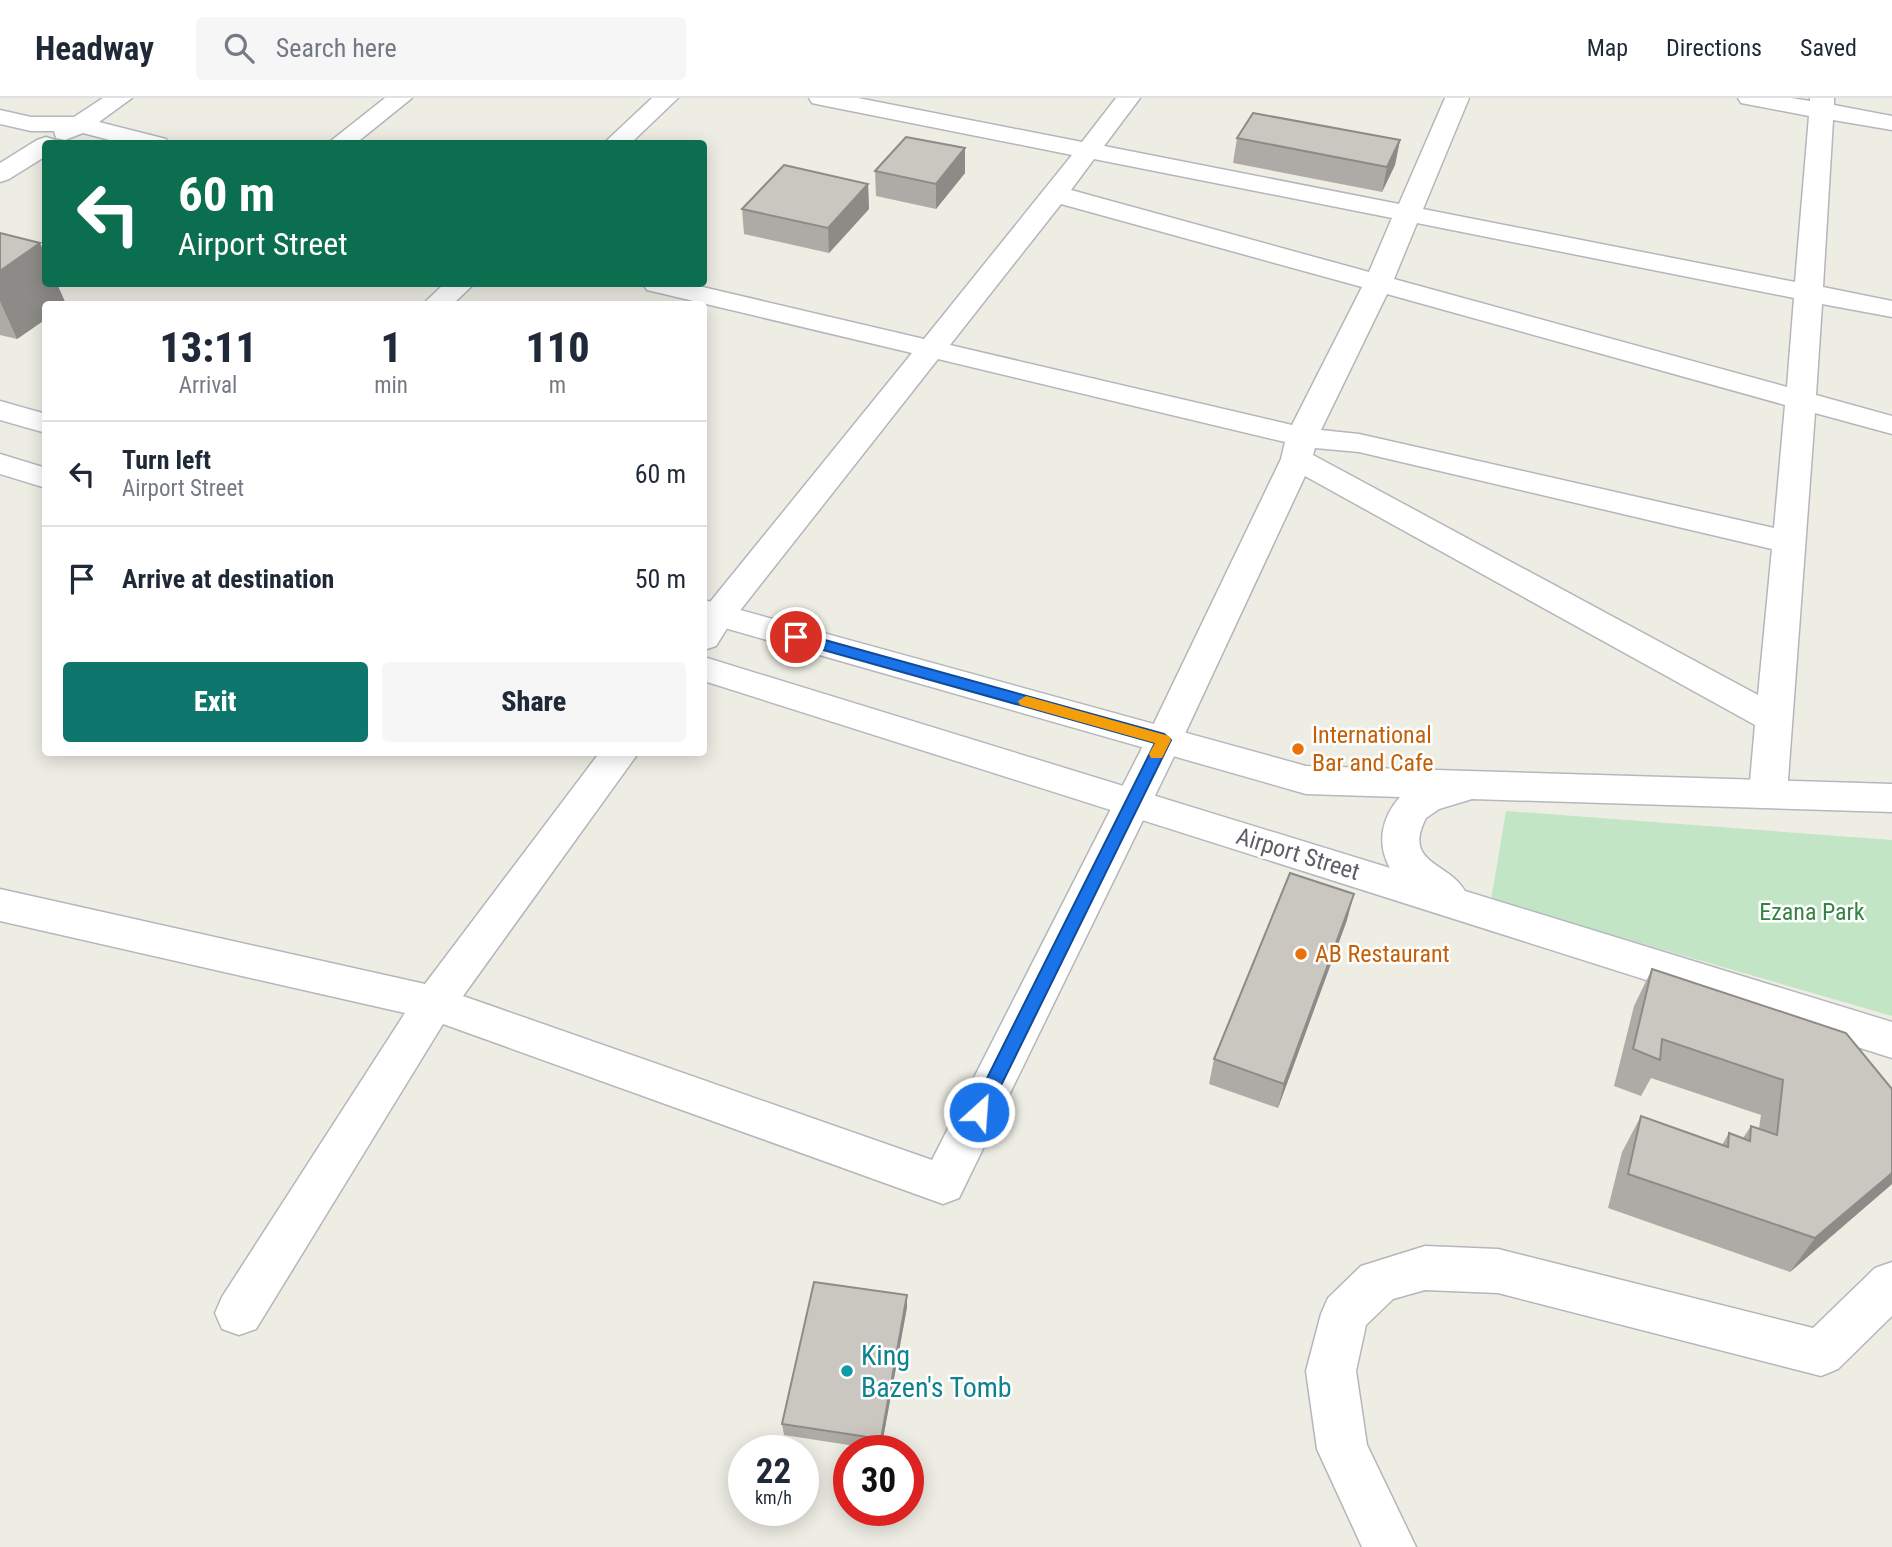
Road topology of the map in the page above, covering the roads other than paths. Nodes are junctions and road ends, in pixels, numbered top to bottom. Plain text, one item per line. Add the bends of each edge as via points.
1 (72, 98) edge
2 (120, 98) edge
3 (400, 98) edge
4 (666, 98) edge
5 (821, 98) edge
6 (1128, 98) edge
7 (1457, 98) edge
8 (1750, 98) edge
9 (1822, 104) edge
10 (0, 117) edge
11 (1892, 123) edge
12 (31, 124) junction
13 (62, 139) edge
14 (81, 140) edge
15 (344, 140) edge
16 (619, 140) edge
17 (0, 143) edge
18 (42, 150) edge
19 (1088, 151) junction
20 (0, 174) edge
21 (1055, 194) junction
22 (1408, 213) junction
23 (707, 275) edge
24 (1378, 283) junction
25 (457, 287) edge
26 (672, 287) edge
27 (1808, 292) junction
28 (441, 301) edge
29 (1892, 309) edge
30 (939, 340) junction
31 (1801, 400) junction
32 (0, 410) edge
33 (42, 423) edge
34 (1892, 425) edge
35 (1304, 437) junction
36 (0, 464) edge
37 (42, 477) edge
38 (1789, 542) junction
39 (708, 621) edge
40 (707, 670) edge
41 (1774, 719) junction
42 (1164, 740) junction
43 (618, 756) edge
44 (1491, 785) junction
45 (1768, 793) junction
46 (1892, 798) edge
47 (1132, 803) junction
48 (0, 905) edge
49 (1468, 908) junction
50 (434, 1003) junction
51 (1892, 1040) edge
52 (1892, 1284) edge
53 (239, 1313) dead end
54 (1390, 1547) edge

1 - 12 street
2 - 13 street
3 - 15 street
4 - 16 street
5 - 19 street
6 - 19 street
7 - 22 street
8 - 9 street
9 - 11 street
9 - 27 street
10 - 12 street
12 - 13 street
12 - 17 street
13 - 14 street
18 - 20 street
19 - 21 street
19 - 22 street
21 - 24 street
21 - 30 street
22 - 24 street
22 - 27 street
23 - 30 street
24 - 31 street
24 - 35 street
25 - 28 street
26 - 30 street
27 - 29 street
27 - 31 street
30 - 35 street
30 - 39 street
31 - 34 street
31 - 38 street
32 - 33 street
35 - 38 street via 1359,443
35 - 41 street
35 - 42 street
36 - 37 street
38 - 41 street
39 - 42 street
40 - 47 street, Airport Street
41 - 45 street
42 - 44 street via 1306,780
42 - 47 street
43 - 50 street
44 - 45 street
44 - 49 street via 1415,803 1405,814 1401,831 1399,848 1406,862
45 - 46 street
47 - 49 street, Airport Street
47 - 50 street via 943,1184
48 - 50 street
49 - 51 street, Airport Street
50 - 53 street
52 - 54 street via 1821,1353 1498,1271 1425,1268 1378,1281 1345,1314 1331,1371 1342,1449

